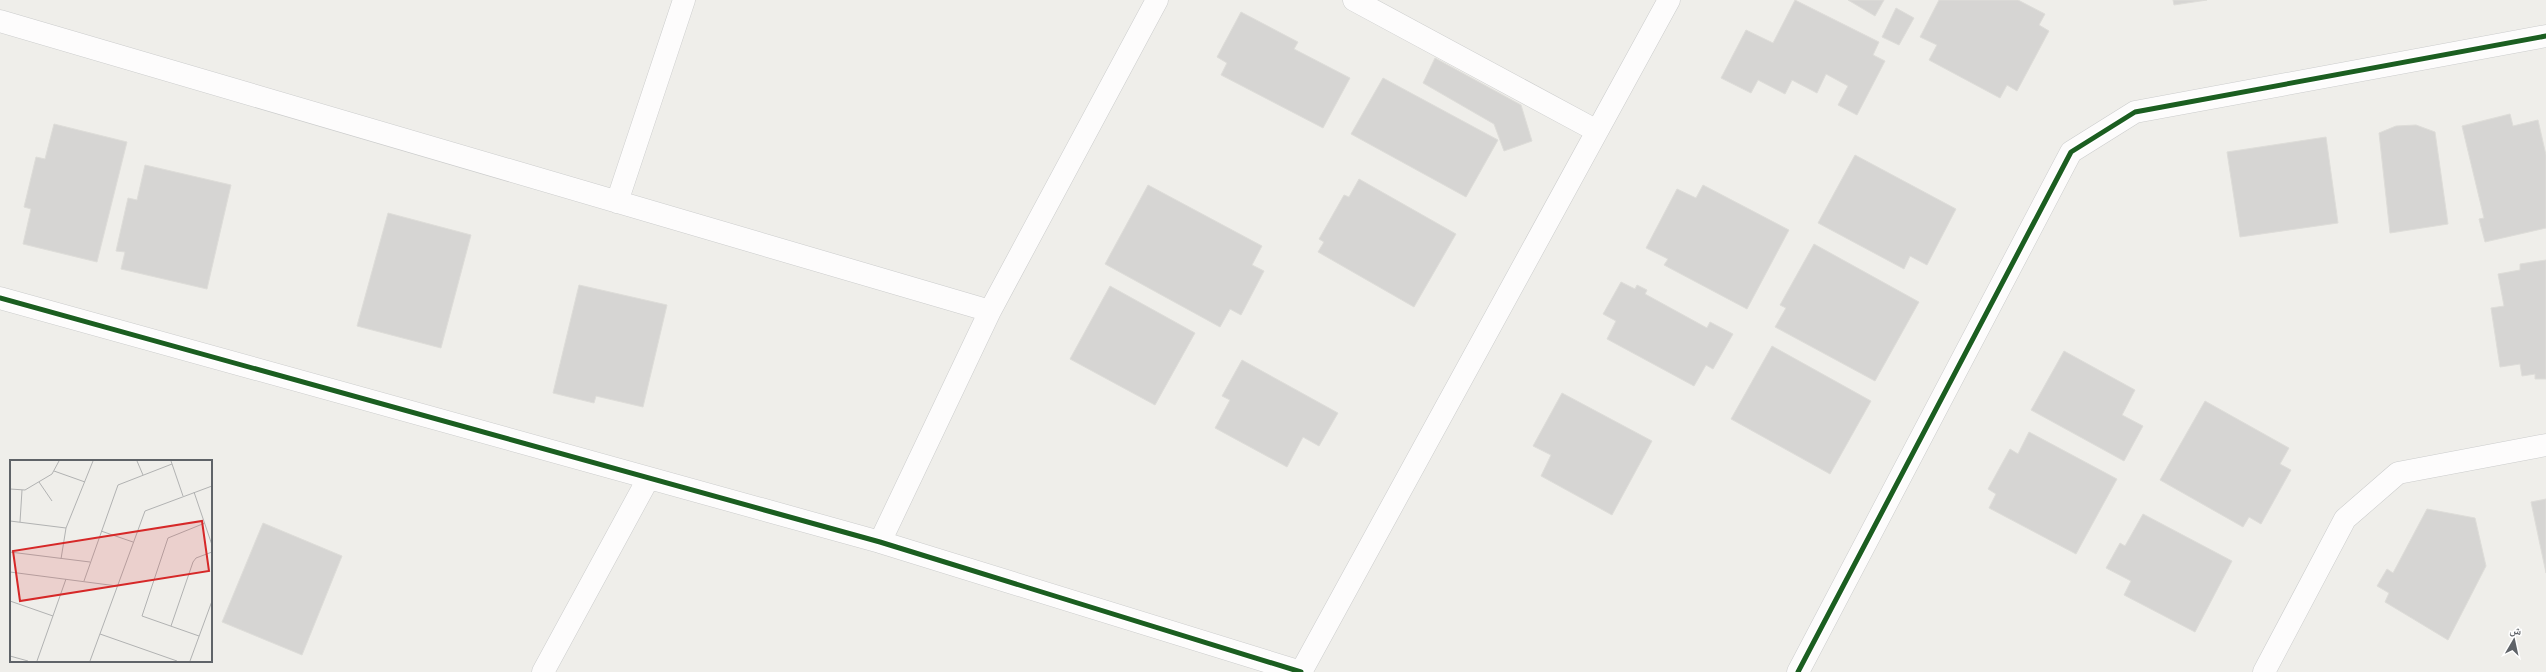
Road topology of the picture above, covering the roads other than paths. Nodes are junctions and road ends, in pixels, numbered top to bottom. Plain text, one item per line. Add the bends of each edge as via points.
1 (684, 0) edge
2 (1157, 0) edge
3 (1354, 0) edge
4 (1669, 0) edge
5 (0, 21) edge
6 (2546, 36) edge
7 (1597, 131) junction
8 (617, 202) junction
9 (0, 298) edge
10 (990, 311) junction
11 (2546, 445) edge
12 (648, 479) junction
13 (880, 542) junction
14 (543, 672) edge
15 (1301, 672) edge
16 (1798, 672) edge
17 (2264, 672) edge

1 - 8 street
2 - 10 street
3 - 7 street
4 - 7 street
5 - 8 street
6 - 16 street via 2134,112 2071,152
7 - 15 street
8 - 10 street
9 - 12 street
10 - 13 street
11 - 17 street via 2398,473 2344,518
12 - 13 street
12 - 14 street
13 - 15 street

